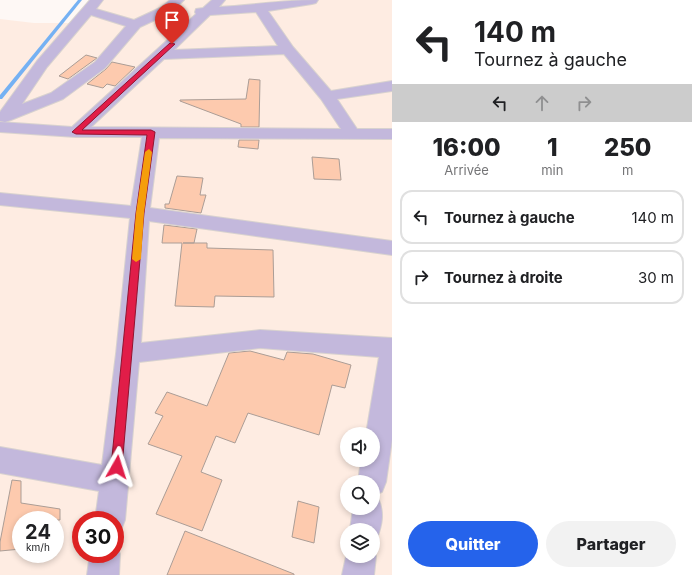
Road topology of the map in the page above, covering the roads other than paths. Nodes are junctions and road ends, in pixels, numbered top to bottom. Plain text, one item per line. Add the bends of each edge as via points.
1 (219, 0) edge
2 (312, 0) edge
3 (92, 5) edge
4 (182, 8) edge
5 (260, 8) junction
6 (204, 12) junction
7 (136, 24) junction
8 (288, 50) junction
9 (161, 55) junction
10 (392, 86) edge
11 (327, 96) junction
12 (3, 121) edge
13 (76, 132) junction
14 (151, 132) junction
15 (352, 133) junction
16 (392, 134) edge
17 (0, 199) edge
18 (140, 213) junction
19 (392, 248) edge
20 (392, 350) edge
21 (128, 354) junction
22 (0, 460) edge
23 (373, 475) edge
24 (115, 481) junction
25 (111, 511) edge
26 (105, 563) edge
27 (360, 563) edge
28 (103, 575) edge
29 (358, 575) edge

1 - 6 street
2 - 5 street
3 - 7 street
3 - 12 street via 42,64
4 - 6 street
4 - 7 street via 166,10
5 - 6 street
5 - 8 street
6 - 9 street
7 - 12 street via 100,66 57,96
8 - 9 street
8 - 11 street
9 - 13 street
10 - 11 street
11 - 15 street
12 - 13 street
13 - 14 street
14 - 15 street
14 - 18 street
15 - 16 street
17 - 18 street
18 - 19 street
18 - 21 street
20 - 21 street via 260,339
20 - 23 street
21 - 24 street
22 - 24 street
24 - 25 street
26 - 28 street
27 - 29 street

